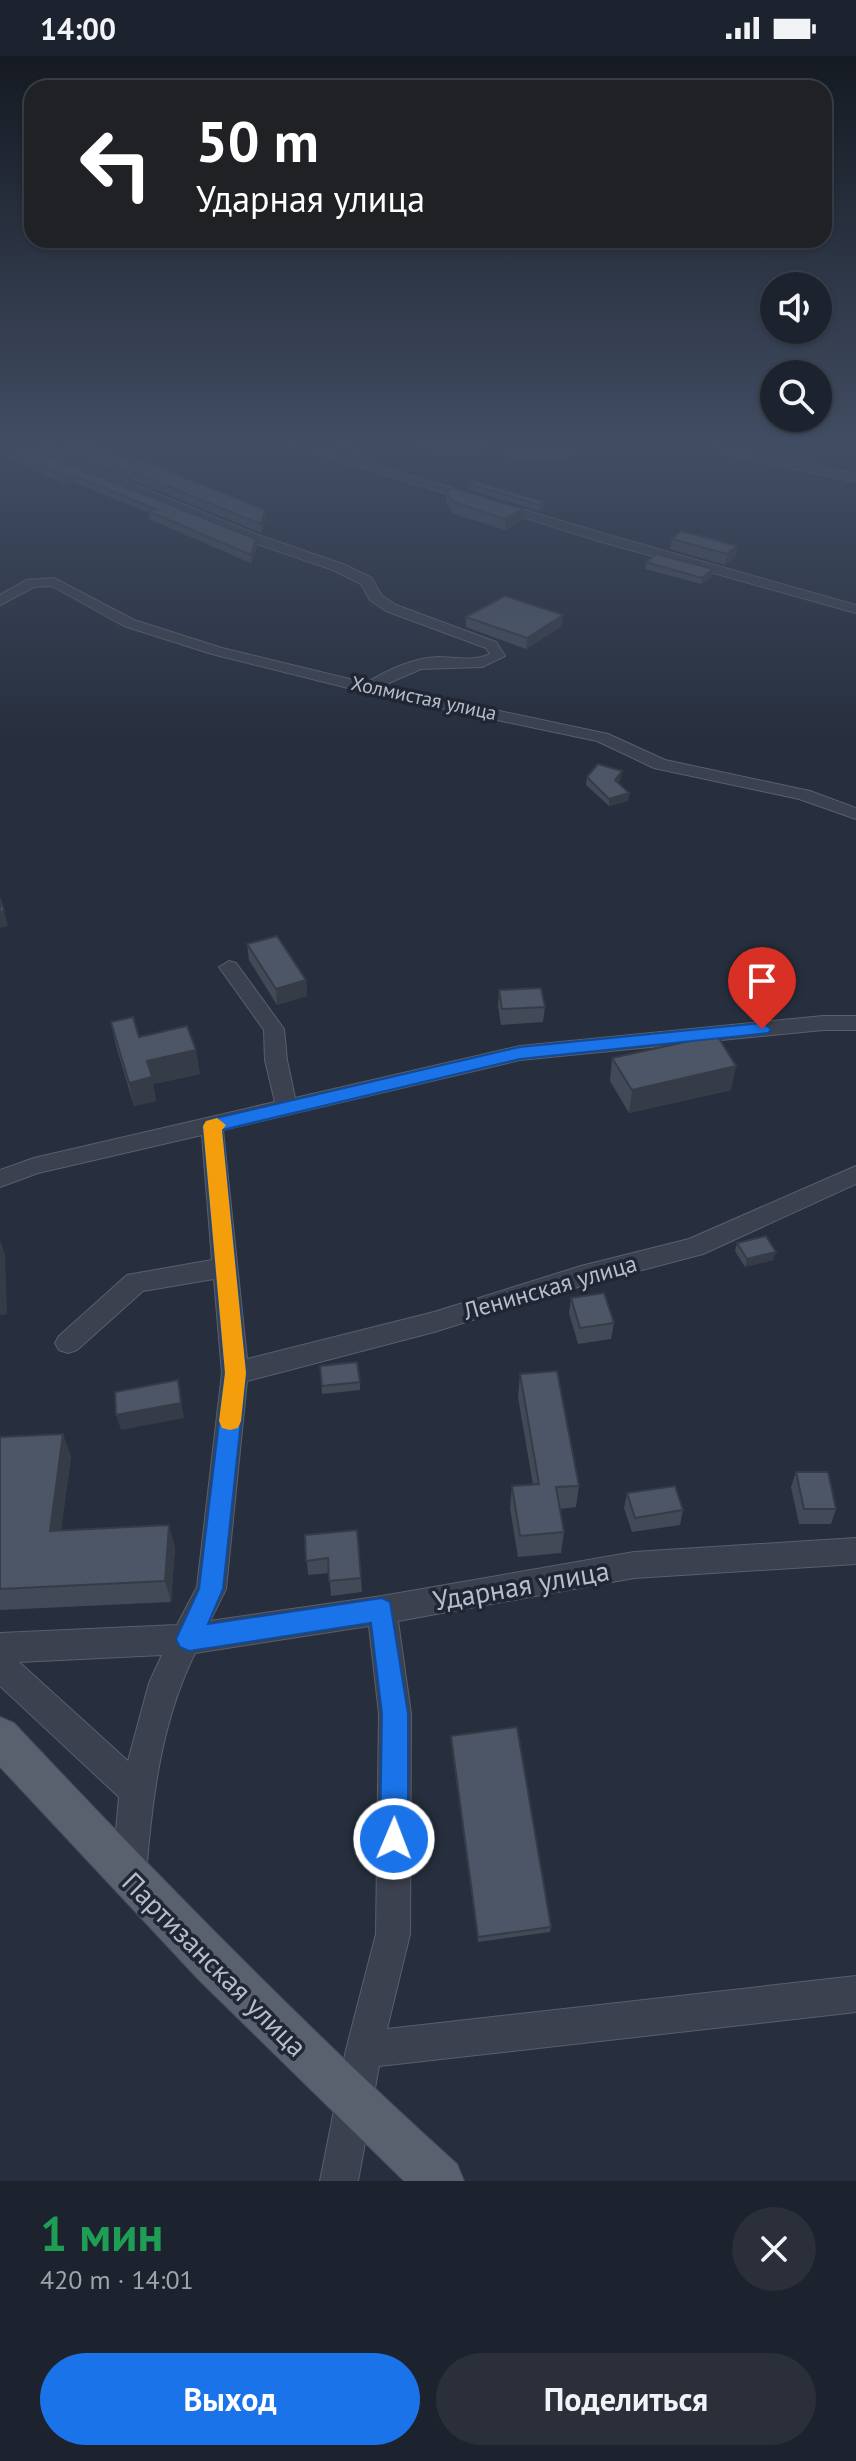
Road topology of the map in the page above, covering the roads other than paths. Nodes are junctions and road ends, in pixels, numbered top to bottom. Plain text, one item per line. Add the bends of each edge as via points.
1 (265, 542) edge
2 (618, 542) edge
3 (0, 601) edge
4 (856, 609) edge
5 (368, 688) junction
6 (856, 814) edge
7 (229, 967) dead end
8 (856, 1023) edge
9 (287, 1108) junction
10 (212, 1126) junction
11 (856, 1174) edge
12 (0, 1179) edge
13 (226, 1267) junction
14 (68, 1343) dead end
15 (235, 1373) junction
16 (856, 1551) edge
17 (382, 1610) junction
18 (189, 1639) junction
19 (0, 1648) edge
20 (0, 1665) edge
21 (0, 1737) edge
22 (136, 1791) junction
23 (129, 1879) junction
24 (856, 1994) edge
25 (364, 2050) junction
26 (353, 2103) junction
27 (339, 2181) edge
28 (440, 2181) edge

1 - 5 street via 338,567 367,581 375,597 391,608 471,636 497,652 489,661 469,665 434,662 398,671
2 - 4 street
3 - 5 street, Холмистая улица via 31,583 54,582 129,623
5 - 6 street, Холмистая улица via 602,737 660,764 804,795
7 - 9 street via 274,1029
8 - 9 street via 520,1053
9 - 10 street
10 - 12 street via 34,1166
10 - 13 street
11 - 15 street, Ленинская улица via 695,1247
13 - 14 street via 136,1282
13 - 15 street
15 - 18 street via 211,1589
16 - 17 street, Ударная улица via 634,1565
17 - 18 street, Ударная улица
17 - 25 street via 395,1714 393,1934
18 - 19 street, Ударная улица
18 - 22 street via 164,1683
20 - 22 street
21 - 23 main road, Партизанская улица
22 - 23 street
23 - 26 main road, Партизанская улица
24 - 25 street
25 - 26 street
26 - 27 street
26 - 28 main road, Партизанская улица

